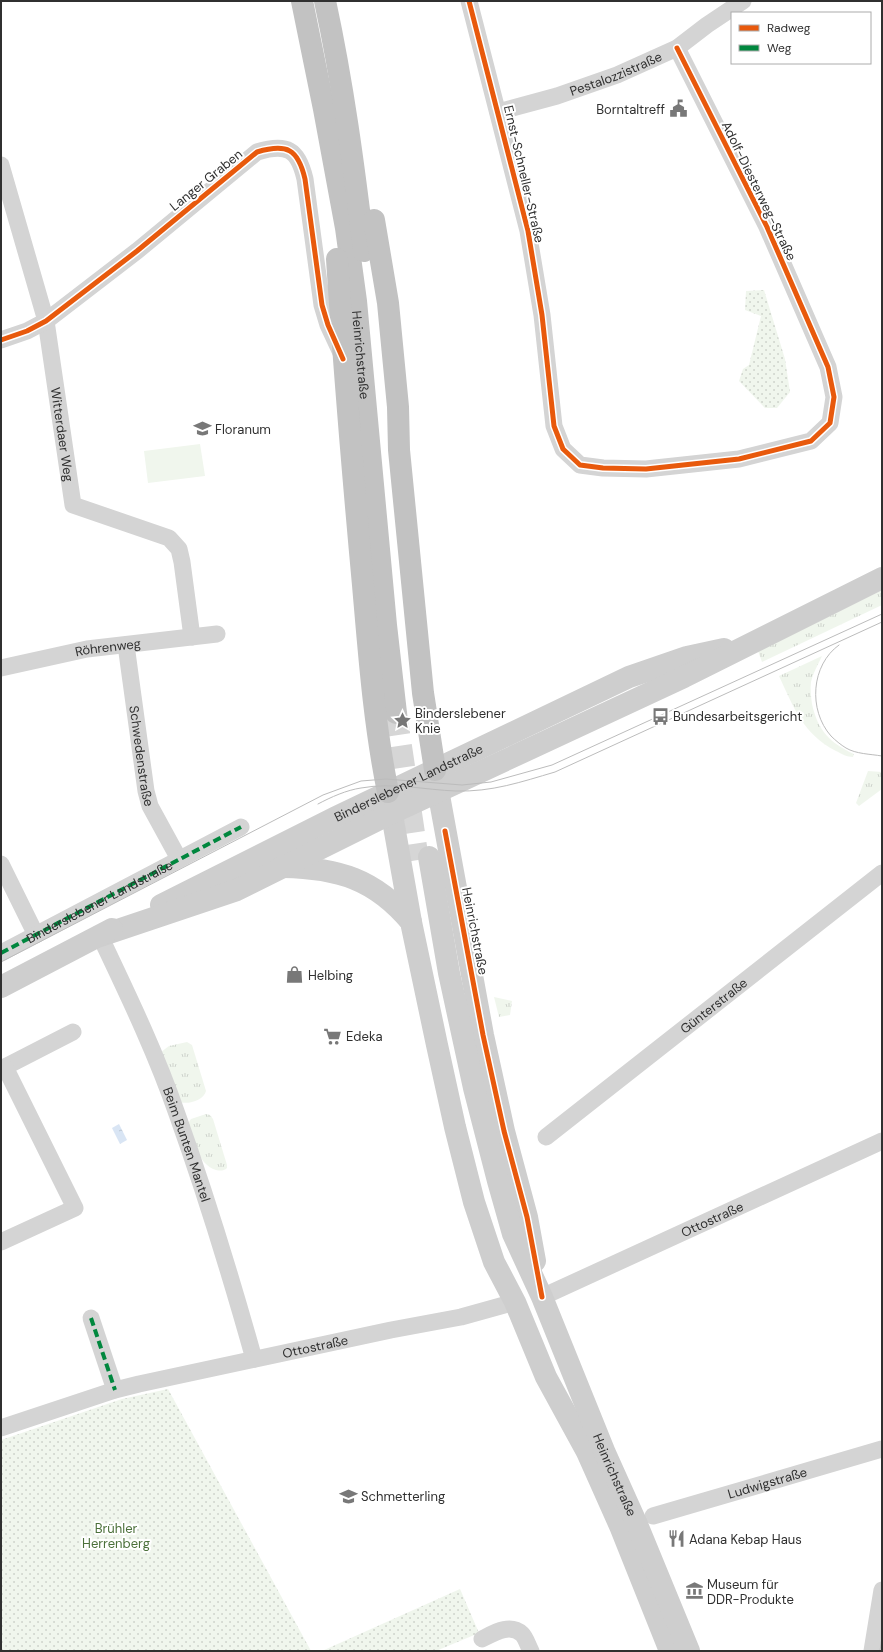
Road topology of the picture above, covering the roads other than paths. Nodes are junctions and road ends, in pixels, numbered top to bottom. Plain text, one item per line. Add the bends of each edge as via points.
1 (302, 1) edge
2 (324, 1) edge
3 (469, 1) edge
4 (743, 1) edge
5 (677, 48) junction
6 (498, 112) junction
7 (342, 152) junction
8 (1, 165) edge
9 (8, 214) edge
10 (46, 321) junction
11 (4, 337) edge
12 (343, 358) junction
13 (564, 449) joint
14 (882, 578) edge
15 (217, 634) dead end
16 (192, 637) junction
17 (748, 644) junction
18 (126, 645) junction
19 (1, 668) edge
20 (402, 712) tunnel mouth
21 (435, 770) junction
22 (388, 792) junction
23 (438, 792) junction
24 (392, 813) junction
25 (241, 827) dead end
26 (179, 860) junction
27 (1, 864) edge
28 (282, 867) junction
29 (882, 873) edge
30 (411, 922) junction
31 (36, 935) junction
32 (100, 936) junction
33 (1, 953) edge
34 (1, 988) edge
35 (73, 1032) dead end
36 (3, 1068) edge
37 (546, 1137) dead end
38 (882, 1141) edge
39 (1, 1242) edge
40 (542, 1297) junction
41 (515, 1302) junction
42 (91, 1318) dead end
43 (254, 1359) junction
44 (115, 1390) junction
45 (1, 1428) edge
46 (882, 1450) edge
47 (653, 1516) dead end
48 (882, 1590) edge
49 (482, 1639) dead end
50 (672, 1650) edge
51 (531, 1651) edge
52 (872, 1651) edge

1 - 7 highway, Heinrichstraße via 323,102
2 - 7 highway, Heinrichstraße via 336,54
3 - 6 street, Ernst-Schneller-Straße
4 - 5 street, Pestalozzistraße via 707,24
5 - 6 street, Pestalozzistraße via 617,75 557,96
5 - 13 street, Adolf-Diesterweg-Straße via 767,226 828,367 834,397 830,423 811,441 739,459 646,469 580,465
6 - 13 street, Ernst-Schneller-Straße via 528,231 542,315 554,426
7 - 12 highway
7 - 20 highway, Heinrichstraße via 346,228 356,301 386,625
7 - 21 highway via 367,167 388,303 398,407 399,450 422,685
8 - 9 street, Witterdaer Weg
9 - 10 street, Witterdaer Weg
10 - 11 street, Langer Graben via 27,331
10 - 12 street, Langer Graben via 137,251 257,152 272,147 288,149 302,164 322,305
10 - 16 street, Witterdaer Weg via 73,505 169,538 179,549
12 - 22 highway via 366,618
14 - 17 main road, Binderslebener Landstraße
15 - 16 street, Röhrenweg
16 - 18 street, Röhrenweg
17 - 21 main road, Binderslebener Landstraße via 687,656 629,677
17 - 23 main road, Binderslebener Landstraße via 677,681
18 - 19 street, Röhrenweg via 87,649
18 - 26 street, Schwedenstraße via 146,791 150,806
21 - 22 main road, Binderslebener Landstraße
21 - 23 main road, Heinrichstraße
22 - 24 main road
22 - 32 main road, Binderslebener Landstraße
23 - 24 main road, Binderslebener Landstraße
23 - 40 main road, Heinrichstraße via 483,1035 504,1131 527,1217
24 - 28 main road, Binderslebener Landstraße
24 - 30 main road
25 - 26 street, Binderslebener Landstraße
26 - 31 street, Binderslebener Landstraße
27 - 31 street
28 - 30 main road via 314,868 359,880 386,896
28 - 32 main road, Binderslebener Landstraße via 237,890
29 - 37 street, Günterstraße
30 - 41 main road, Heinrichstraße via 455,1127 474,1202 494,1262
31 - 33 street, Binderslebener Landstraße
32 - 34 main road, Binderslebener Landstraße
32 - 43 street, Beim Bunten Mantel via 150,1043 177,1112 226,1261
35 - 36 street
36 - 39 street via 75,1208
38 - 40 street, Ottostraße
40 - 41 main road, Heinrichstraße via 513,1234 498,1181 474,1088 423,858 460,1079
40 - 50 main road, Heinrichstraße via 602,1446 636,1522
41 - 43 street, Ottostraße via 461,1317
41 - 50 main road, Heinrichstraße via 546,1377 586,1452 620,1526
42 - 44 street
43 - 44 street, Ottostraße
44 - 45 street, Ottostraße
46 - 47 street, Ludwigstraße
48 - 52 street
49 - 51 street via 512,1629 522,1634

